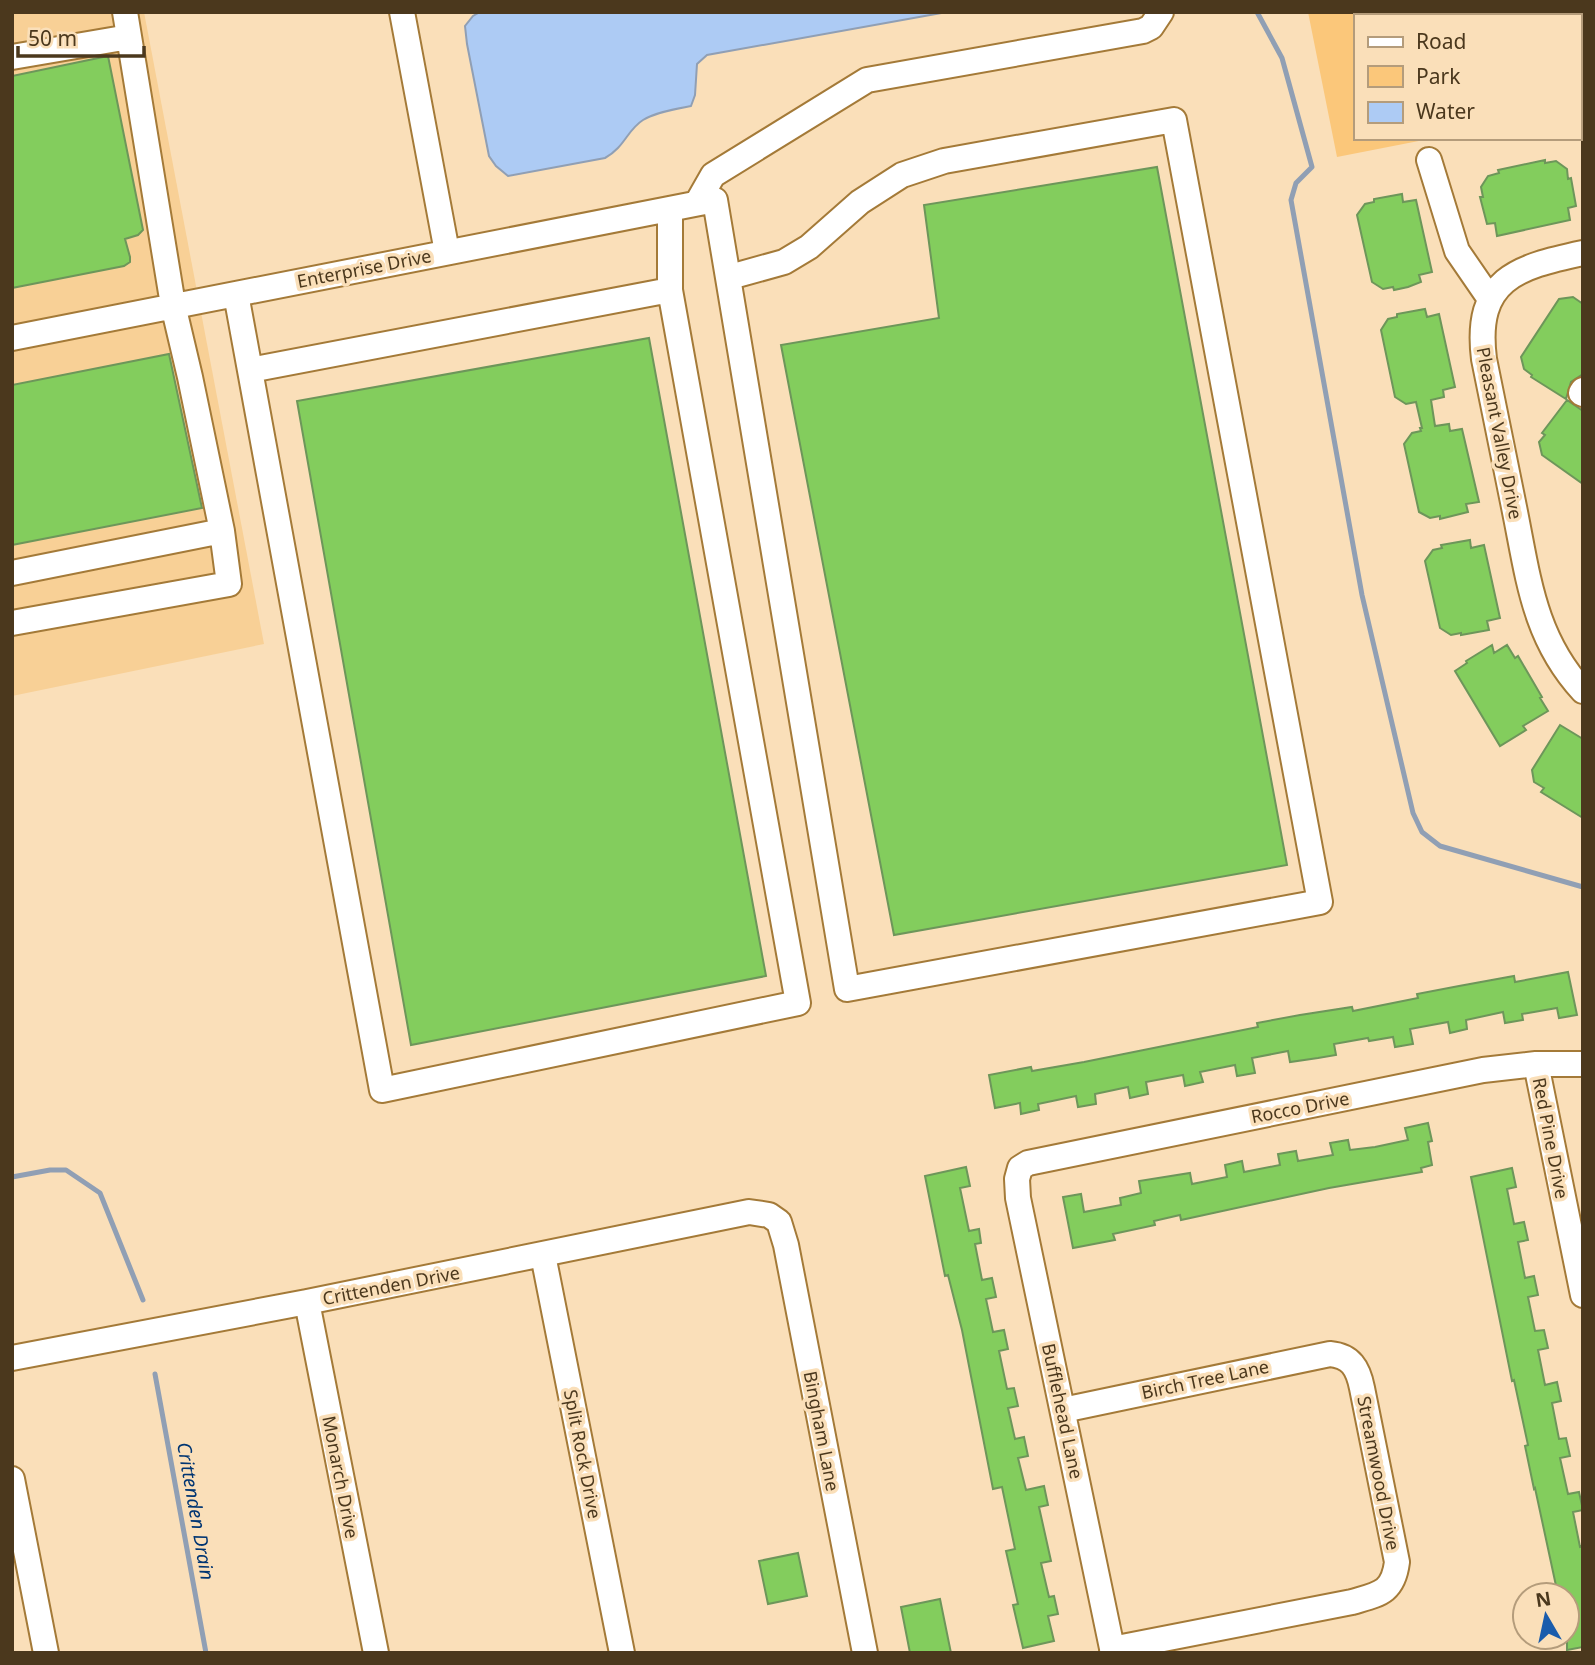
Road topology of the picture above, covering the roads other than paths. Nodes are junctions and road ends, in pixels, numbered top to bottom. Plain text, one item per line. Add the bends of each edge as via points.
1 (125, 12) edge
2 (402, 12) edge
3 (1161, 12) edge
4 (129, 37) junction
5 (12, 57) edge
6 (1429, 160) dead end
7 (706, 201) junction
8 (670, 209) junction
9 (447, 252) junction
10 (1583, 253) edge
11 (730, 277) junction
12 (670, 290) junction
13 (236, 293) junction
14 (1490, 299) junction
15 (173, 305) junction
16 (12, 338) edge
17 (250, 370) junction
18 (222, 531) junction
19 (12, 573) edge
20 (12, 623) edge
21 (1583, 691) edge
22 (1536, 1064) junction
23 (1583, 1064) edge
24 (1020, 1168) joint
25 (769, 1215) joint
26 (543, 1255) junction
27 (1583, 1295) edge
28 (307, 1302) junction
29 (12, 1358) edge
30 (1347, 1359) joint
31 (1063, 1410) junction
32 (12, 1479) edge
33 (1112, 1651) edge
34 (46, 1653) edge
35 (376, 1653) edge
36 (622, 1653) edge
37 (865, 1653) edge

1 - 4 street
2 - 9 street
3 - 7 street via 1143,31 867,80 713,175
4 - 5 street
4 - 15 street
6 - 14 street via 1457,251
7 - 8 street, Enterprise Drive
7 - 11 street
8 - 9 street, Enterprise Drive
8 - 12 street
9 - 13 street, Enterprise Drive
10 - 14 street via 1532,264 1508,278
11 - 11 street via 847,989 1320,902 1174,120 944,161 902,175 784,262
12 - 17 street
12 - 17 street via 798,1003 382,1090
13 - 15 street, Enterprise Drive
13 - 17 street
14 - 21 street, Pleasant Valley Drive via 1482,327 1483,351 1523,550 1542,629
15 - 16 street, Enterprise Drive
15 - 18 street
18 - 19 street
18 - 20 street via 229,584
22 - 23 street, Rocco Drive
22 - 24 street, Rocco Drive via 1483,1070 1224,1122
22 - 27 street, Red Pine Drive
24 - 31 street, Bufflehead Lane via 1018,1198
25 - 26 street, Crittenden Drive via 750,1212
25 - 37 street, Bingham Lane via 779,1222 786,1245
26 - 28 street, Crittenden Drive
26 - 36 street, Split Rock Drive
28 - 29 street, Crittenden Drive
28 - 35 street, Monarch Drive
30 - 31 street, Birch Tree Lane via 1317,1355
30 - 33 street, Streamwood Drive via 1359,1375 1397,1562 1393,1582 1386,1590 1352,1602
31 - 33 street, Bufflehead Lane
32 - 34 street

